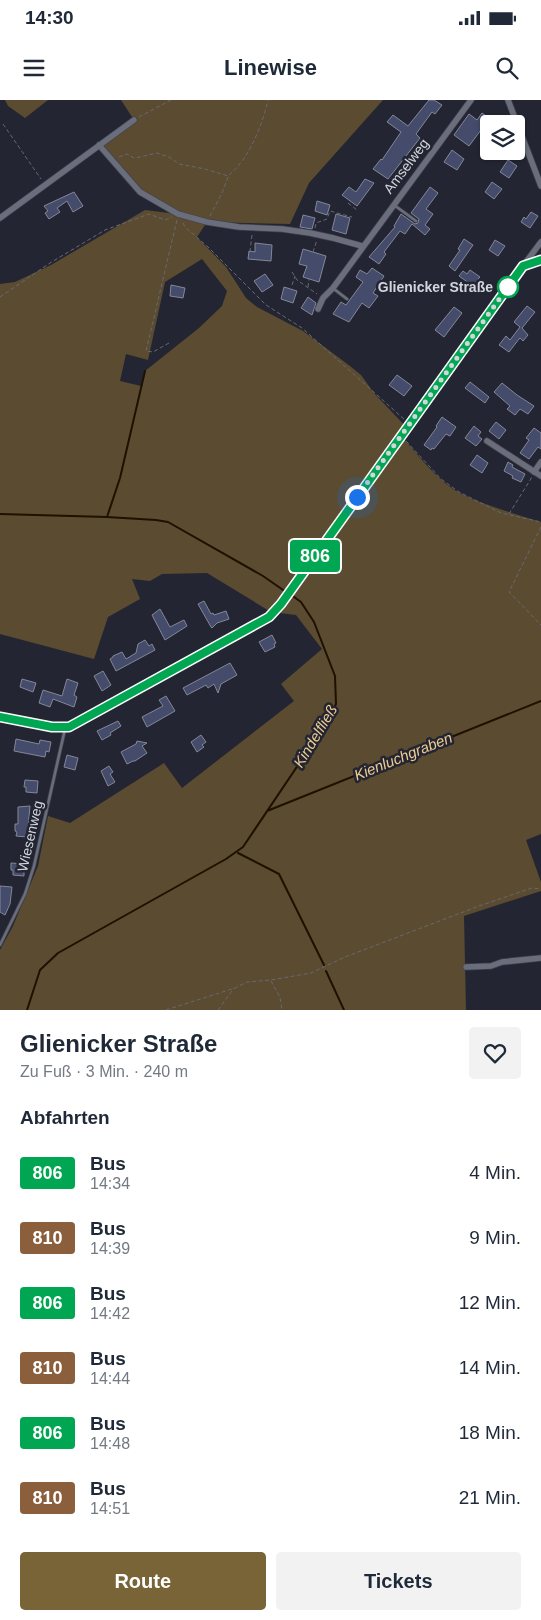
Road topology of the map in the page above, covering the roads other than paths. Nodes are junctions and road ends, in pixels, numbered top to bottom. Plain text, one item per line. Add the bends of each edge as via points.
1 (471, 100) edge
2 (508, 100) edge
3 (134, 120) road end
4 (99, 145) junction
5 (541, 186) edge
6 (393, 204) junction
7 (0, 218) edge
8 (416, 221) dead end
9 (541, 242) edge
10 (362, 246) junction
11 (541, 260) edge
12 (523, 266) junction
13 (333, 288) junction
14 (347, 299) dead end
15 (318, 309) dead end
16 (487, 441) dead end
17 (541, 462) edge
18 (534, 472) junction
19 (541, 476) edge
20 (0, 717) edge
21 (65, 728) junction
22 (0, 945) edge
23 (541, 958) edge
24 (466, 968) dead end

1 - 6 street, Amselweg
2 - 5 street
3 - 4 street
4 - 7 street
4 - 10 street via 140,192 178,214 207,222 316,232
6 - 8 lane
6 - 10 street, Amselweg
9 - 12 street
10 - 13 street, Amselweg
11 - 12 street
12 - 21 street via 269,617
13 - 14 lane
13 - 15 street, Amselweg
16 - 18 street
17 - 18 street
18 - 19 street
20 - 21 street
21 - 22 lane, Wiesenweg via 34,866
23 - 24 street

